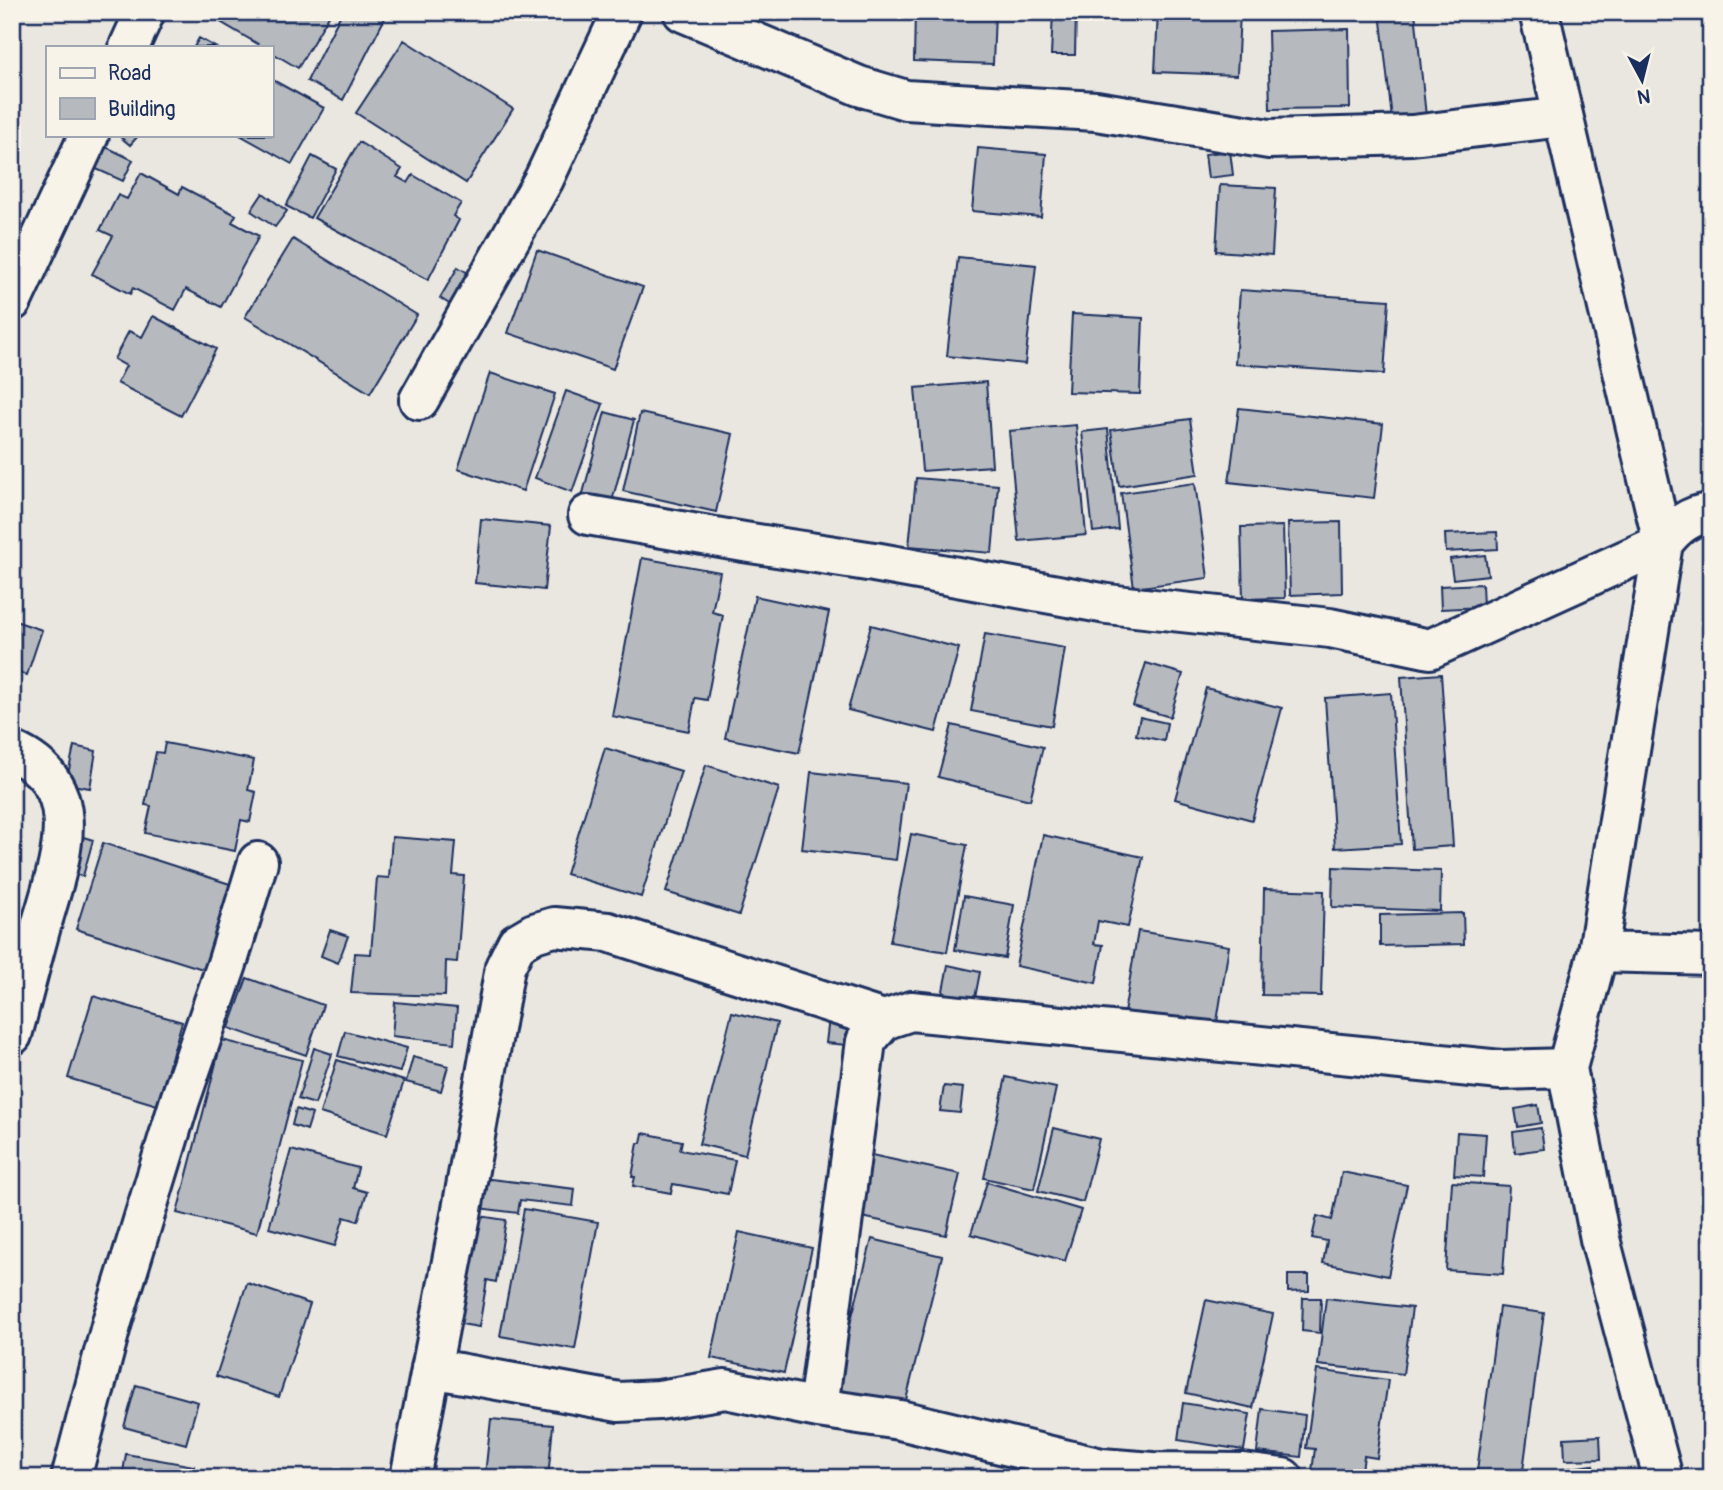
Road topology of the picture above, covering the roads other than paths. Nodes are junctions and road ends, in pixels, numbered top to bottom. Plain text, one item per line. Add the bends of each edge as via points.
1 (145, 12) edge
2 (622, 12) edge
3 (683, 12) edge
4 (1539, 12) edge
5 (129, 46) edge
6 (1563, 117) junction
7 (89, 136) edge
8 (12, 301) edge
9 (419, 400) dead end
10 (1711, 513) edge
11 (588, 514) dead end
12 (1663, 543) junction
13 (12, 751) edge
14 (258, 862) dead end
15 (1598, 952) junction
16 (1711, 955) edge
17 (884, 1020) junction
18 (12, 1035) edge
19 (1567, 1068) junction
20 (431, 1368) junction
21 (818, 1408) junction
22 (71, 1478) edge
23 (410, 1478) edge
24 (1283, 1478) edge
25 (1663, 1478) edge

1 - 5 street
2 - 9 street via 544,179
3 - 6 street via 859,86 906,100 1096,111 1269,139 1412,135
4 - 6 street
6 - 12 street
7 - 8 street
10 - 12 street via 1675,527
11 - 12 street via 1107,604 1329,628 1430,649
12 - 15 street
13 - 18 street via 43,768 59,797 64,838
14 - 22 street via 112,1322
15 - 16 street
15 - 19 street
17 - 19 street via 911,1011 1501,1070
17 - 20 street via 608,932 554,927 517,943 505,967
17 - 21 street via 866,1041
19 - 25 street via 1600,1239
20 - 21 street via 619,1402 725,1389
20 - 23 street
21 - 24 street via 900,1420 1101,1468

